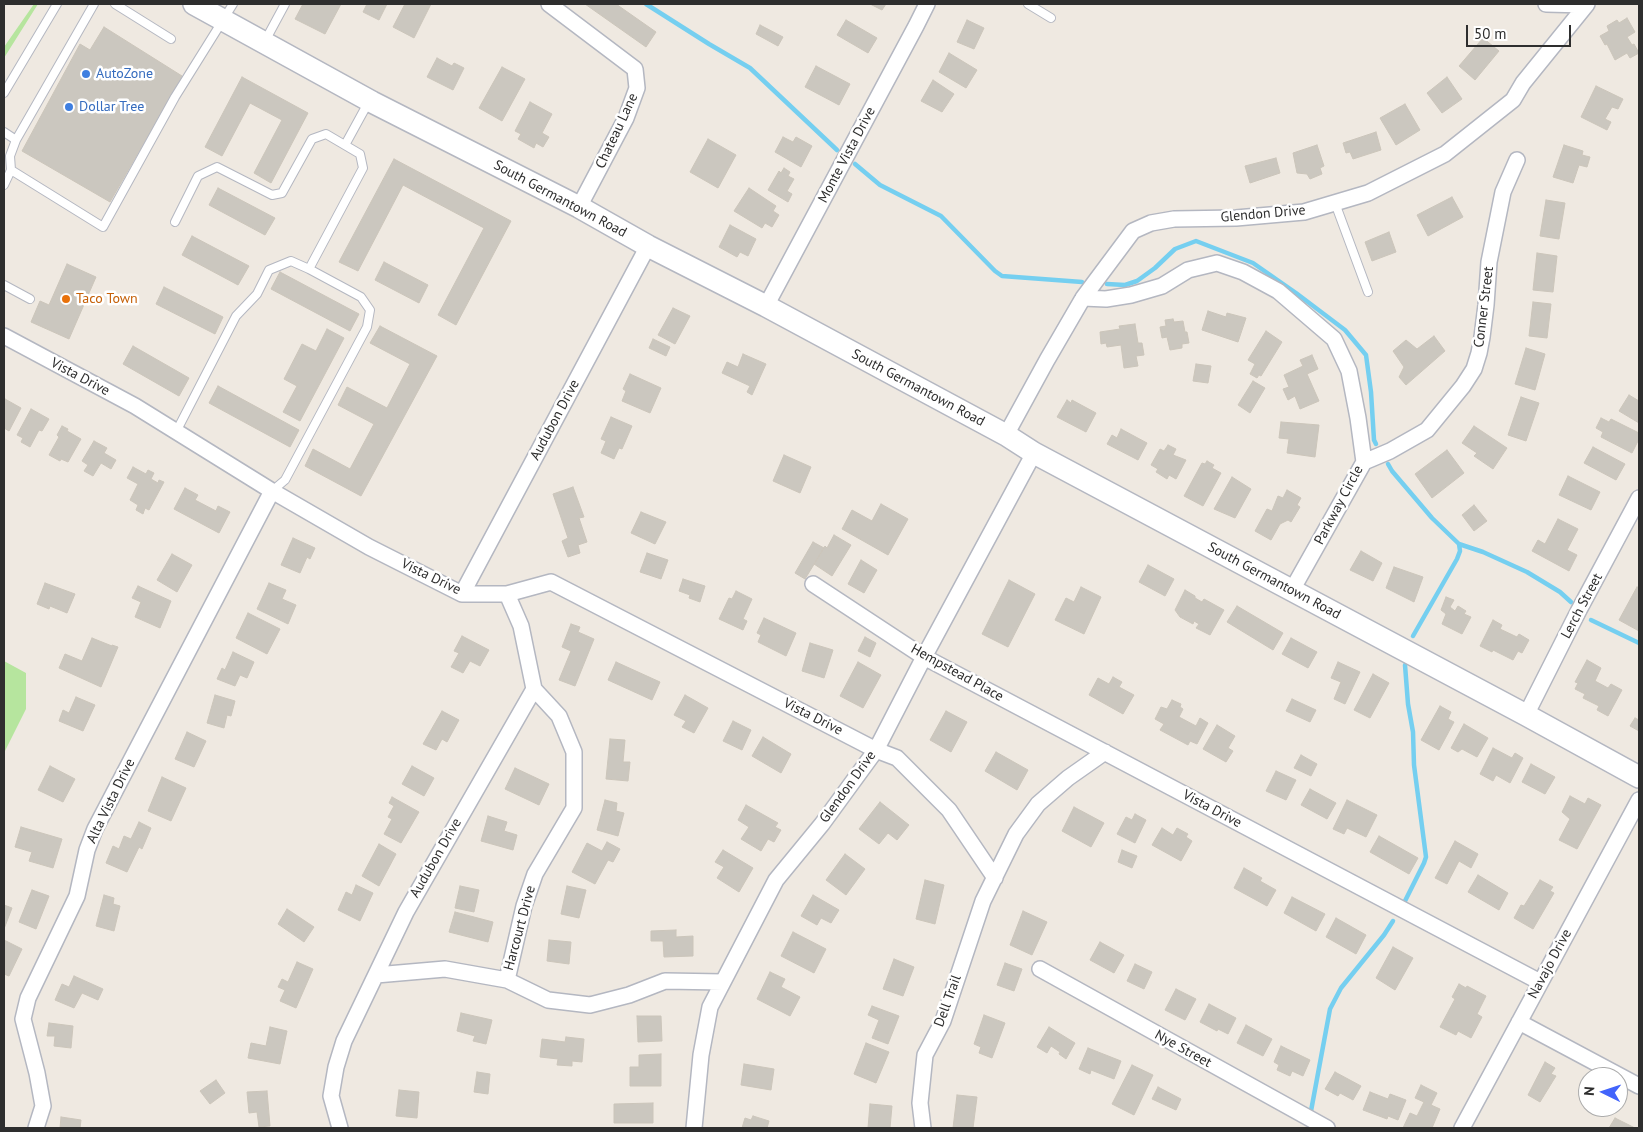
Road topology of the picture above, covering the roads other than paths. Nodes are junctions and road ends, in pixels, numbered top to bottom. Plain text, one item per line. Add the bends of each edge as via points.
1 (57, 4) edge
2 (94, 4) edge
3 (115, 4) edge
4 (194, 4) edge
5 (284, 4) edge
6 (549, 4) edge
7 (926, 4) edge
8 (1028, 4) edge
9 (1546, 4) edge
10 (1586, 4) edge
11 (228, 12) edge
12 (1051, 18) dead end
13 (171, 39) dead end
14 (264, 42) junction
15 (4, 93) edge
16 (369, 100) junction
17 (4, 132) edge
18 (16, 140) junction
19 (345, 145) junction
20 (1517, 160) dead end
21 (11, 170) junction
22 (4, 185) edge
23 (1336, 203) junction
24 (579, 207) junction
25 (175, 222) dead end
26 (648, 246) junction
27 (309, 269) junction
28 (4, 285) edge
29 (1368, 292) dead end
30 (1083, 298) junction
31 (30, 300) dead end
32 (766, 306) junction
33 (4, 336) edge
34 (176, 432) junction
35 (1006, 435) junction
36 (1034, 453) junction
37 (1364, 462) junction
38 (272, 491) junction
39 (1639, 498) edge
40 (813, 584) dead end
41 (1292, 590) junction
42 (462, 594) junction
43 (507, 594) junction
44 (924, 657) junction
45 (534, 689) junction
46 (1526, 715) junction
47 (876, 750) junction
48 (1105, 752) junction
49 (1639, 777) edge
50 (1639, 800) edge
51 (995, 878) junction
52 (1040, 969) dead end
53 (376, 975) junction
54 (507, 980) junction
55 (723, 982) junction
56 (1540, 982) junction
57 (1518, 1022) junction
58 (1639, 1086) edge
59 (36, 1128) edge
60 (340, 1128) edge
61 (694, 1128) edge
62 (923, 1128) edge
63 (1327, 1128) edge
64 (1462, 1128) edge

1 - 15 lane
2 - 18 lane
3 - 13 lane
4 - 11 main road, South Germantown Road
5 - 14 lane
6 - 24 street, Chateau Lane via 635,69 637,88 626,118
7 - 32 street, Monte Vista Drive
8 - 12 lane
9 - 10 street
10 - 23 street, Glendon Drive via 1513,100 1498,112 1445,154 1368,193
11 - 14 main road, South Germantown Road
11 - 21 lane via 175,97 103,227
14 - 16 main road, South Germantown Road
16 - 19 lane
16 - 24 main road, South Germantown Road
17 - 18 lane
18 - 21 lane via 10,156
19 - 25 lane via 326,134 312,139 282,193 272,195 217,167 198,176
19 - 27 lane via 360,154 363,168
20 - 37 street, Conner Street via 1503,192 1489,262 1482,337 1474,369 1427,430
21 - 22 lane
23 - 29 lane
23 - 30 street, Glendon Drive via 1304,212 1151,223 1133,231
24 - 26 main road, South Germantown Road
26 - 32 main road, South Germantown Road
26 - 42 street, Audubon Drive
27 - 34 lane via 291,261 269,270 257,294 236,316
27 - 38 lane via 361,297 370,310 367,327 301,452 285,480
28 - 31 lane
30 - 35 street, Glendon Drive
30 - 37 street, Parkway Circle via 1131,295 1162,286 1188,270 1217,264 1242,272 1278,291 1334,340 1349,371
32 - 35 main road, South Germantown Road
33 - 34 street, Vista Drive via 135,406
34 - 38 street, Vista Drive
35 - 36 main road, South Germantown Road
36 - 41 main road, South Germantown Road
36 - 44 street, Glendon Drive
37 - 41 street, Parkway Circle
38 - 42 street, Vista Drive via 369,547
38 - 59 street, Alta Vista Drive via 95,829 77,896 28,998 23,1020 43,1106
39 - 46 street, Lerch Street
40 - 44 street, Hempstead Place
41 - 46 main road, South Germantown Road
42 - 43 street, Vista Drive
43 - 45 street via 521,626
43 - 47 street, Vista Drive via 551,582
44 - 47 street, Glendon Drive
44 - 48 street, Hempstead Place
45 - 53 street, Audubon Drive via 406,912
45 - 54 street, Harcourt Drive via 559,716 574,752 574,808 535,874
46 - 49 main road, South Germantown Road
47 - 51 street, Vista Drive via 897,758 949,810
47 - 55 street, Glendon Drive via 776,880
48 - 51 street via 1038,804 1016,834
48 - 56 street, Vista Drive
50 - 56 street, Navajo Drive
51 - 62 street, Dell Trail via 983,900 943,1021 926,1055 920,1103
52 - 63 street, Nye Street
53 - 54 street via 445,969
53 - 60 street, Audubon Drive via 344,1041 336,1067 332,1096
54 - 55 street via 548,1000 590,1005 628,996 665,981
55 - 61 street, Glendon Drive via 710,1007 701,1055
56 - 57 street, Navajo Drive
57 - 58 street
57 - 64 street, Navajo Drive

